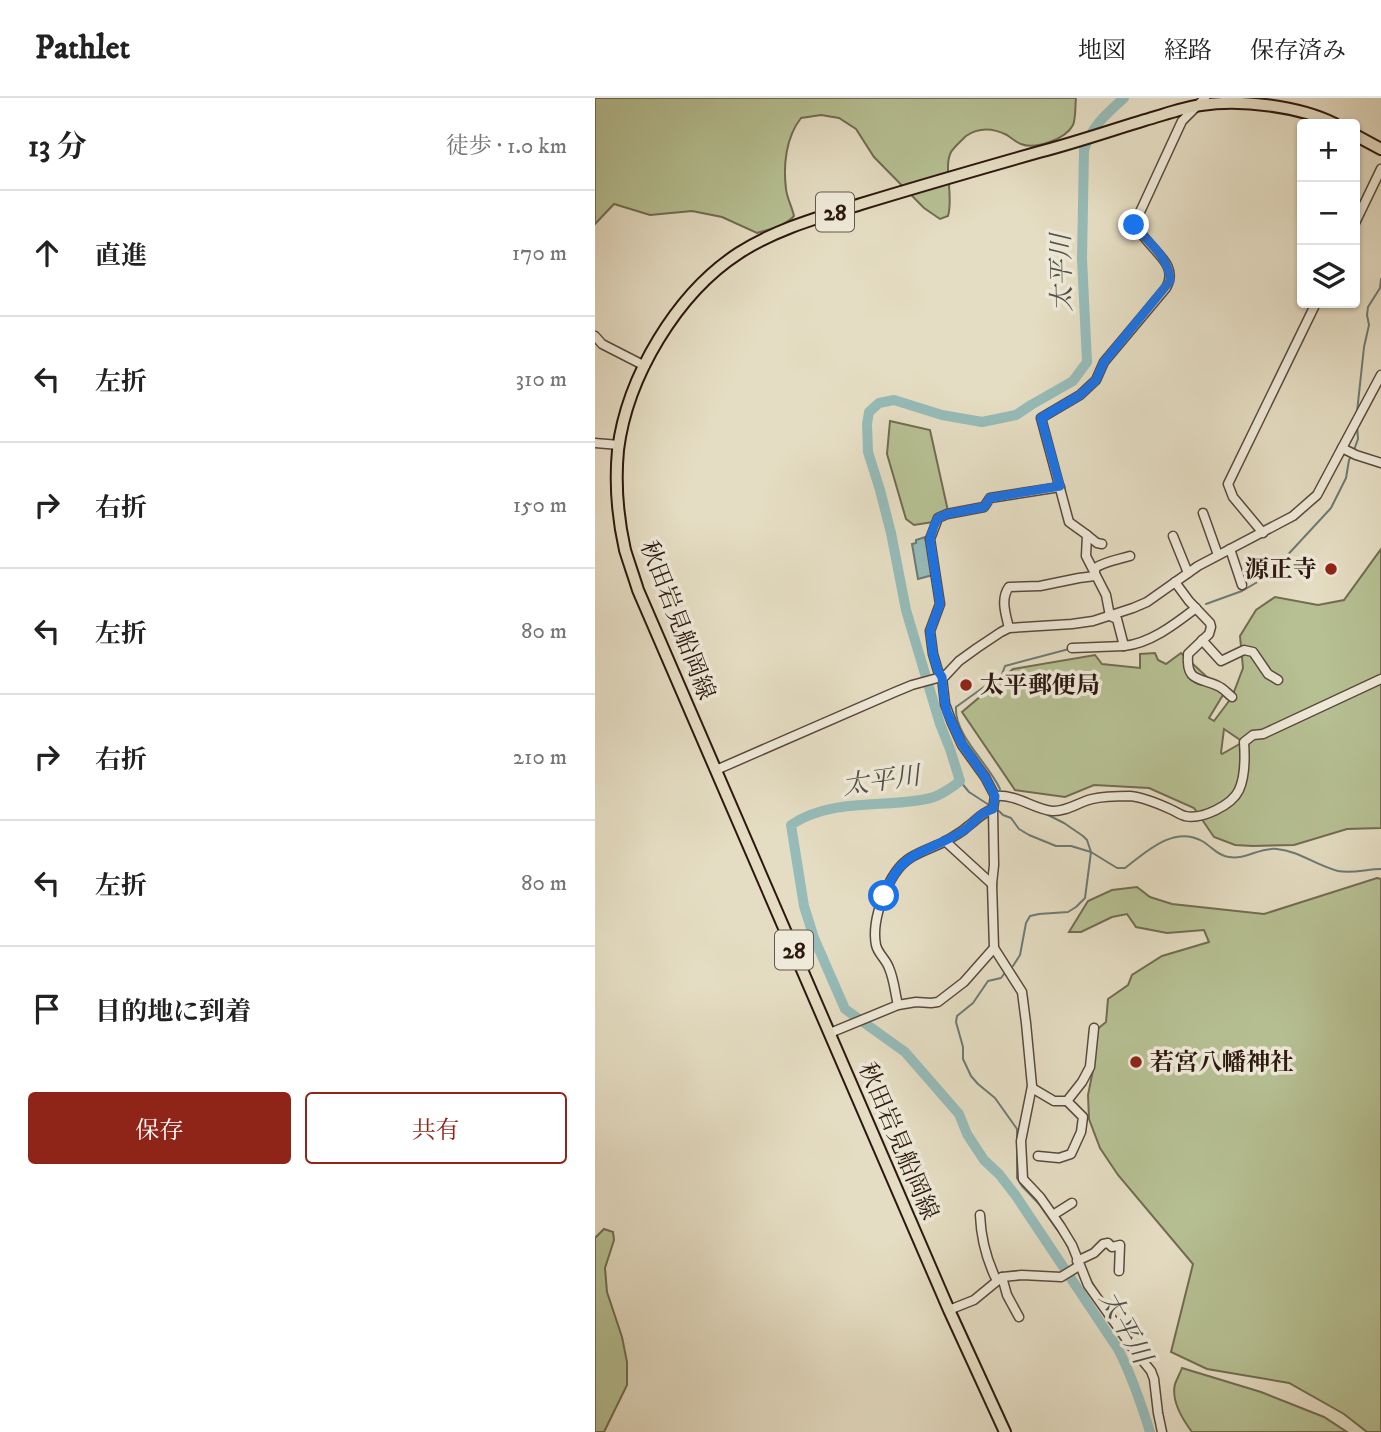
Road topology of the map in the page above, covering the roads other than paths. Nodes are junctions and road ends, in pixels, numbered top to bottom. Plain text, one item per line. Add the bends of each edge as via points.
1 (1201, 102) edge
2 (1265, 102) edge
3 (1320, 119) edge
4 (1360, 138) edge
5 (1381, 149) edge
6 (1381, 169) edge
7 (1360, 213) edge
8 (1314, 308) edge
9 (595, 336) edge
10 (645, 366) junction
11 (1381, 374) edge
12 (595, 443) edge
13 (619, 445) junction
14 (1349, 452) junction
15 (1381, 463) edge
16 (1060, 486) junction
17 (1203, 513) dead end
18 (1263, 533) junction
19 (1087, 535) junction
20 (1173, 536) dead end
21 (1102, 544) dead end
22 (1230, 549) junction
23 (1218, 555) junction
24 (1130, 556) dead end
25 (1188, 573) junction
26 (1095, 576) junction
27 (1175, 582) junction
28 (1242, 585) dead end
29 (1196, 608) junction
30 (1110, 616) junction
31 (1009, 628) junction
32 (1202, 640) junction
33 (1124, 646) junction
34 (1072, 648) dead end
35 (940, 678) junction
36 (1279, 680) dead end
37 (1381, 680) edge
38 (1231, 697) dead end
39 (716, 771) junction
40 (995, 796) junction
41 (993, 809) junction
42 (945, 841) junction
43 (992, 884) junction
44 (994, 948) junction
45 (898, 1005) junction
46 (1094, 1028) dead end
47 (830, 1033) junction
48 (1032, 1088) junction
49 (1067, 1101) junction
50 (1038, 1156) dead end
51 (1072, 1203) dead end
52 (980, 1215) dead end
53 (1053, 1215) junction
54 (1077, 1265) junction
55 (1119, 1271) dead end
56 (1000, 1279) junction
57 (949, 1310) junction
58 (1019, 1317) dead end
59 (1005, 1432) edge
60 (1162, 1432) edge

1 - 2 main road, 秋田岩見船岡線 / 28
1 - 10 main road, 秋田岩見船岡線 / 28 via 869,201 770,237 739,253 701,285 670,323
1 - 16 street via 1182,121 1134,225 1163,257 1170,281 1104,362 1096,380 1041,418
2 - 3 main road, 秋田岩見船岡線 / 28
4 - 5 main road
6 - 7 street
8 - 18 street via 1228,484
9 - 10 street
10 - 13 main road, 秋田岩見船岡線 / 28
11 - 14 street via 1354,425
12 - 13 street
13 - 39 main road, 秋田岩見船岡線 / 28 via 617,489 625,550
14 - 15 street
14 - 18 street via 1317,495
16 - 19 street via 1069,522
16 - 35 street via 990,498 984,507 938,518 930,539 940,604 930,631
17 - 23 street
18 - 22 street
19 - 21 street
19 - 26 street via 1086,555
20 - 25 street
22 - 23 street
22 - 28 street
23 - 25 street
24 - 26 street via 1099,565
25 - 27 street
26 - 30 street via 1106,595
26 - 31 street via 1009,587 1004,599
27 - 29 street
27 - 30 street via 1147,601
29 - 32 street via 1211,626
29 - 33 street via 1163,631
30 - 31 street
30 - 33 street via 1117,619
31 - 35 street
32 - 36 street via 1221,661 1244,650 1253,652 1268,674
32 - 38 street via 1188,654 1190,674 1219,686
33 - 34 street
35 - 39 street
35 - 40 street via 952,723
37 - 40 street via 1253,735 1244,742 1238,792 1203,817 1184,816 1129,796 1092,799 1051,811
39 - 47 main road, 秋田岩見船岡線 / 28
40 - 41 street
41 - 42 street
41 - 43 street
42 - 43 street
42 - 45 street via 900,866 878,915 875,942 890,970
43 - 44 street
44 - 45 street via 939,1002
44 - 48 street via 1022,992
45 - 47 street
46 - 49 street via 1090,1067
47 - 57 main road, 秋田岩見船岡線 / 28
48 - 49 street via 1054,1101
48 - 53 street via 1021,1141 1023,1179
49 - 50 street via 1083,1117 1071,1154
51 - 53 street
52 - 56 street via 985,1252
53 - 54 street via 1072,1245
54 - 55 street via 1108,1243 1120,1245
54 - 56 street via 1061,1277
54 - 60 street via 1151,1371
56 - 57 street via 974,1300
56 - 58 street
57 - 59 main road, 秋田岩見船岡線 / 28

